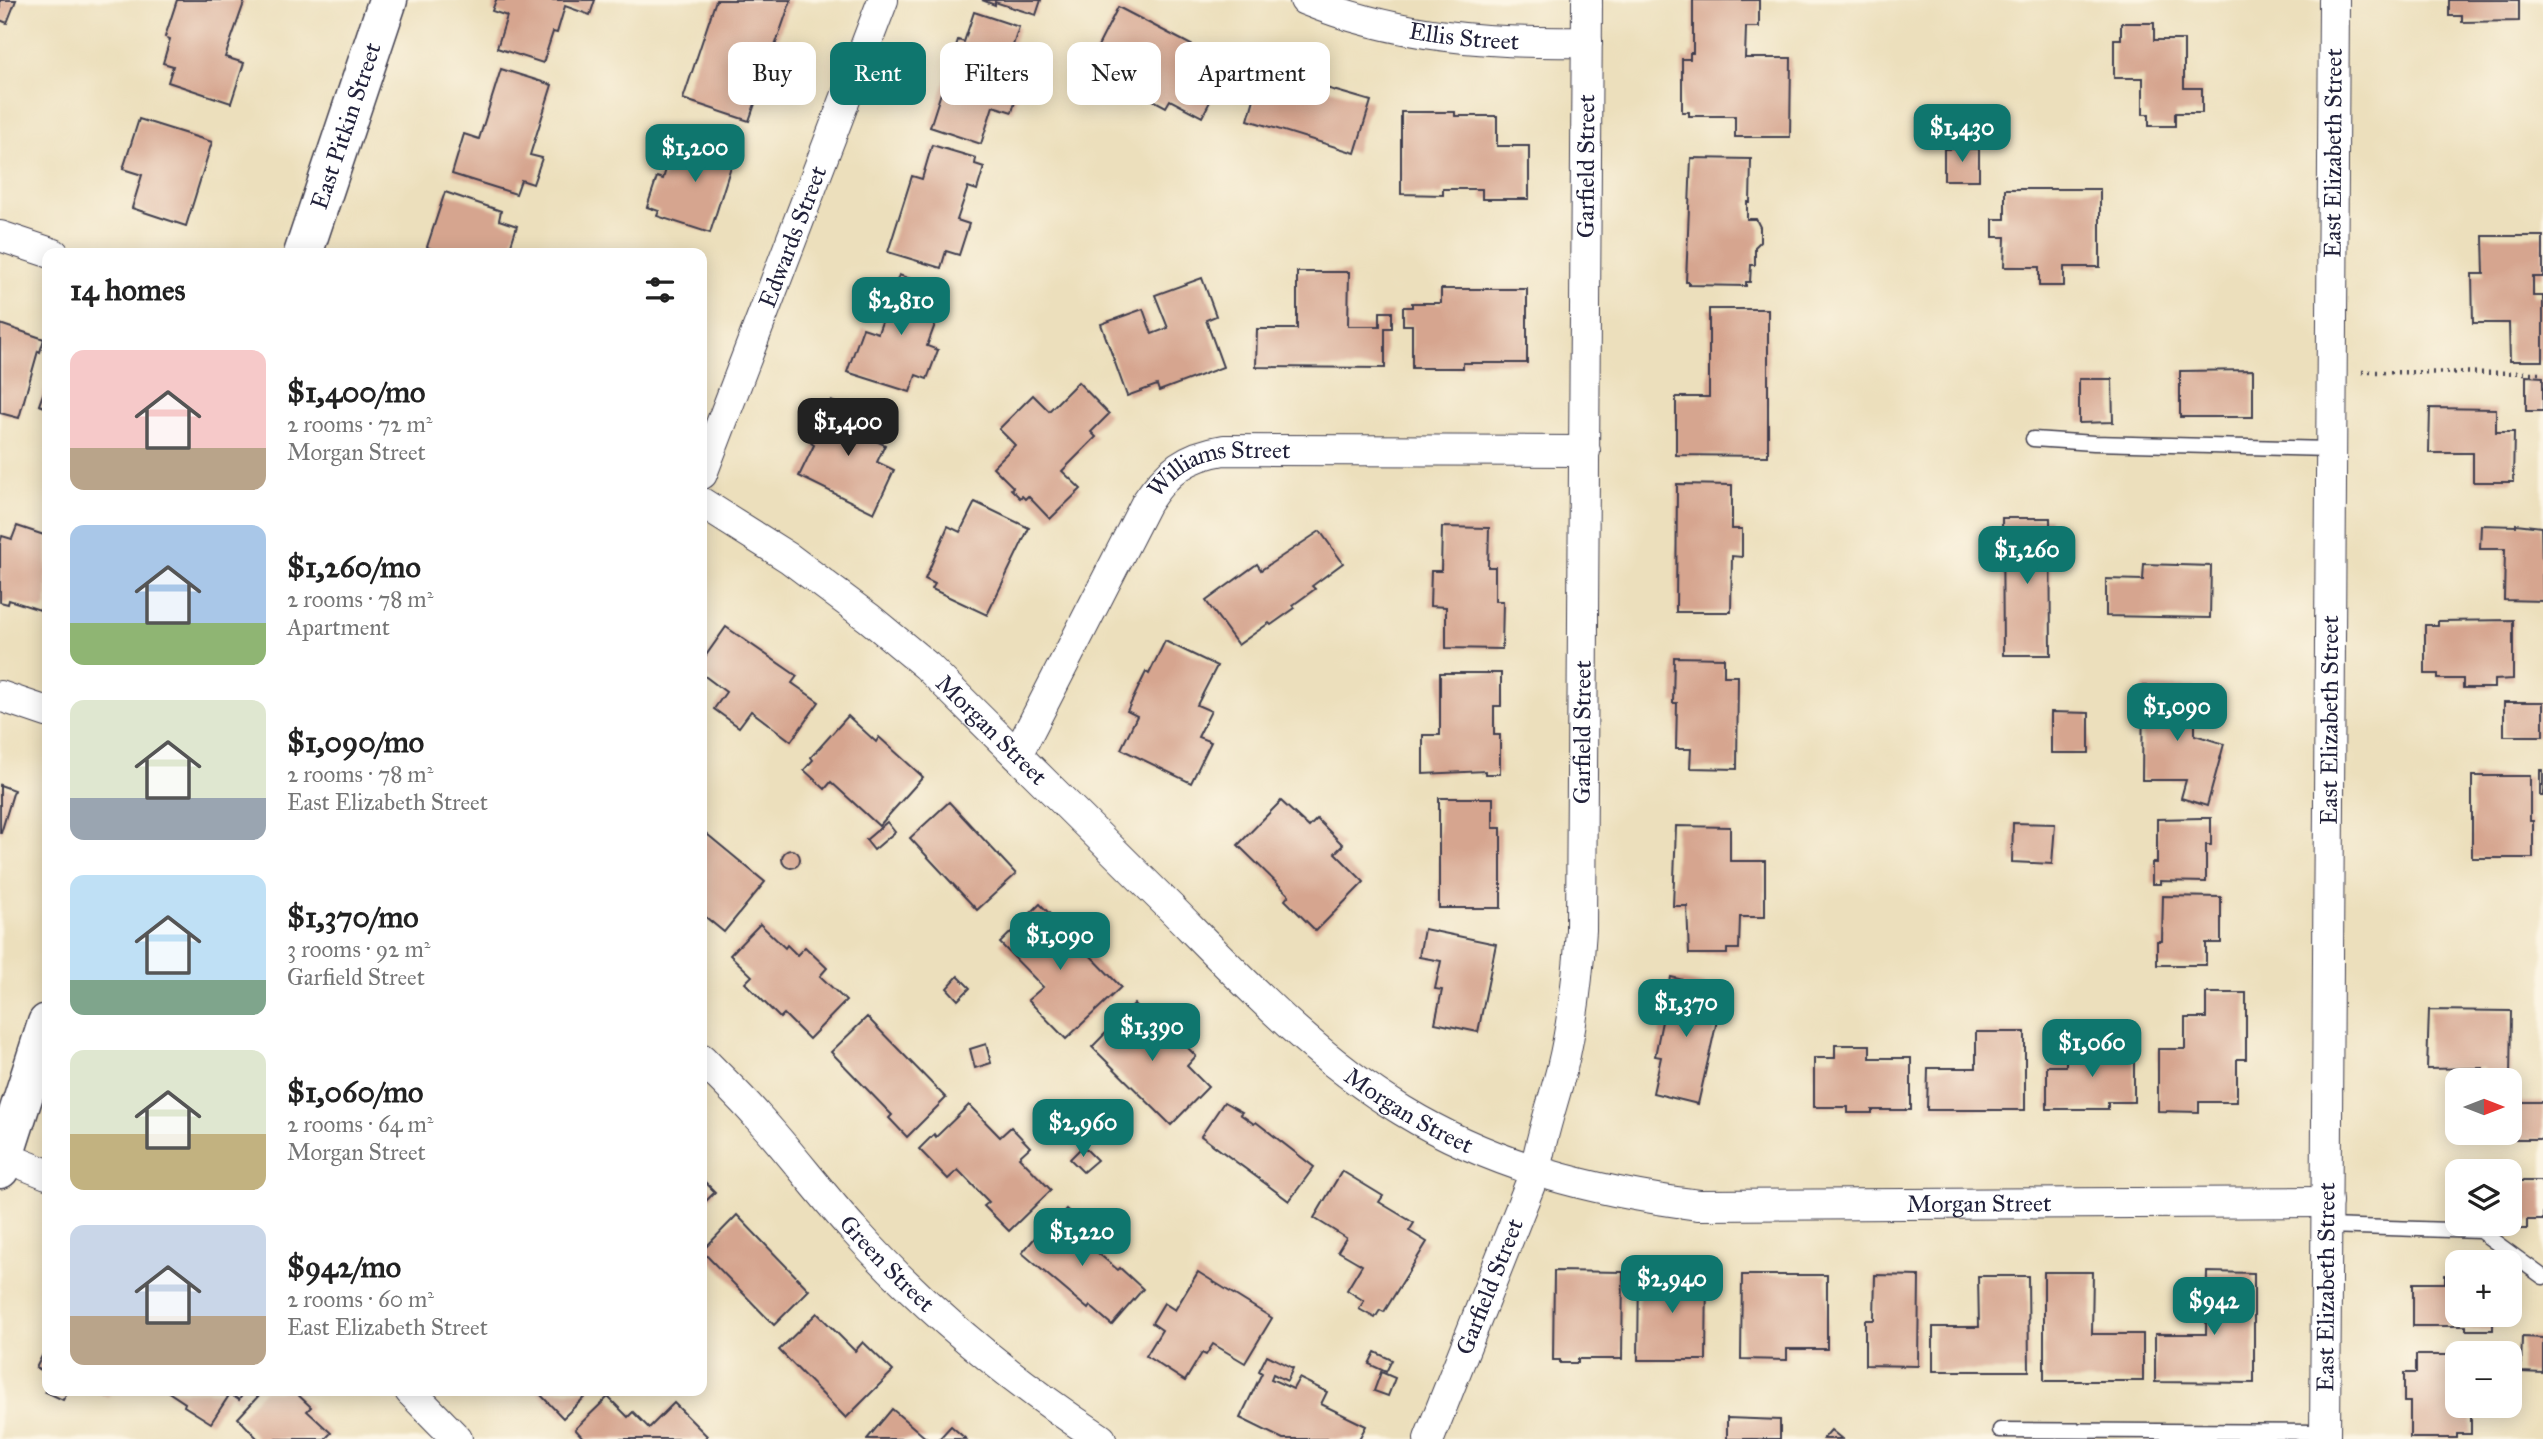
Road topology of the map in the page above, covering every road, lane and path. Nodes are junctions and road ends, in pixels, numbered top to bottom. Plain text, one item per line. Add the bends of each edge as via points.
1 (387, 0) edge
2 (883, 0) edge
3 (1305, 0) edge
4 (1587, 0) edge
5 (2334, 0) edge
6 (1587, 42) junction
7 (0, 236) edge
8 (305, 248) edge
9 (42, 250) edge
10 (2330, 372) junction
11 (2543, 373) edge
12 (2033, 439) dead end
13 (2330, 449) junction
14 (1585, 451) junction
15 (707, 461) edge
16 (707, 506) edge
17 (0, 696) edge
18 (42, 710) edge
19 (1017, 755) junction
20 (42, 1038) edge
21 (707, 1064) edge
22 (1, 1160) edge
23 (42, 1172) edge
24 (1535, 1172) junction
25 (2327, 1214) junction
26 (2543, 1277) edge
27 (415, 1396) edge
28 (2000, 1430) dead end
29 (2325, 1436) edge
30 (457, 1439) edge
31 (1101, 1439) edge
32 (1429, 1439) edge

1 - 8 street, East Pitkin Street
2 - 15 street, Edwards Street
3 - 6 street, Ellis Street via 1401,29 1457,39
4 - 6 street, Garfield Street
5 - 10 street, East Elizabeth Street
6 - 14 street, Garfield Street
7 - 9 street
10 - 11 path
10 - 13 street, East Elizabeth Street
12 - 13 lane
13 - 25 street, East Elizabeth Street
14 - 19 street, Williams Street via 1224,450 1181,464 1160,481 1146,503
14 - 24 street, Garfield Street via 1581,930 1577,985 1562,1067
16 - 19 street, Morgan Street via 789,558 869,618 927,666
17 - 18 street
19 - 24 street, Morgan Street via 1287,1025 1354,1079 1468,1145
20 - 22 street
21 - 31 street, Green Street via 903,1281 983,1352
22 - 23 street
24 - 25 street, Morgan Street via 1639,1198 1699,1205
24 - 32 street, Garfield Street
25 - 26 lane via 2480,1231
25 - 29 street, East Elizabeth Street
27 - 30 street
28 - 29 lane

